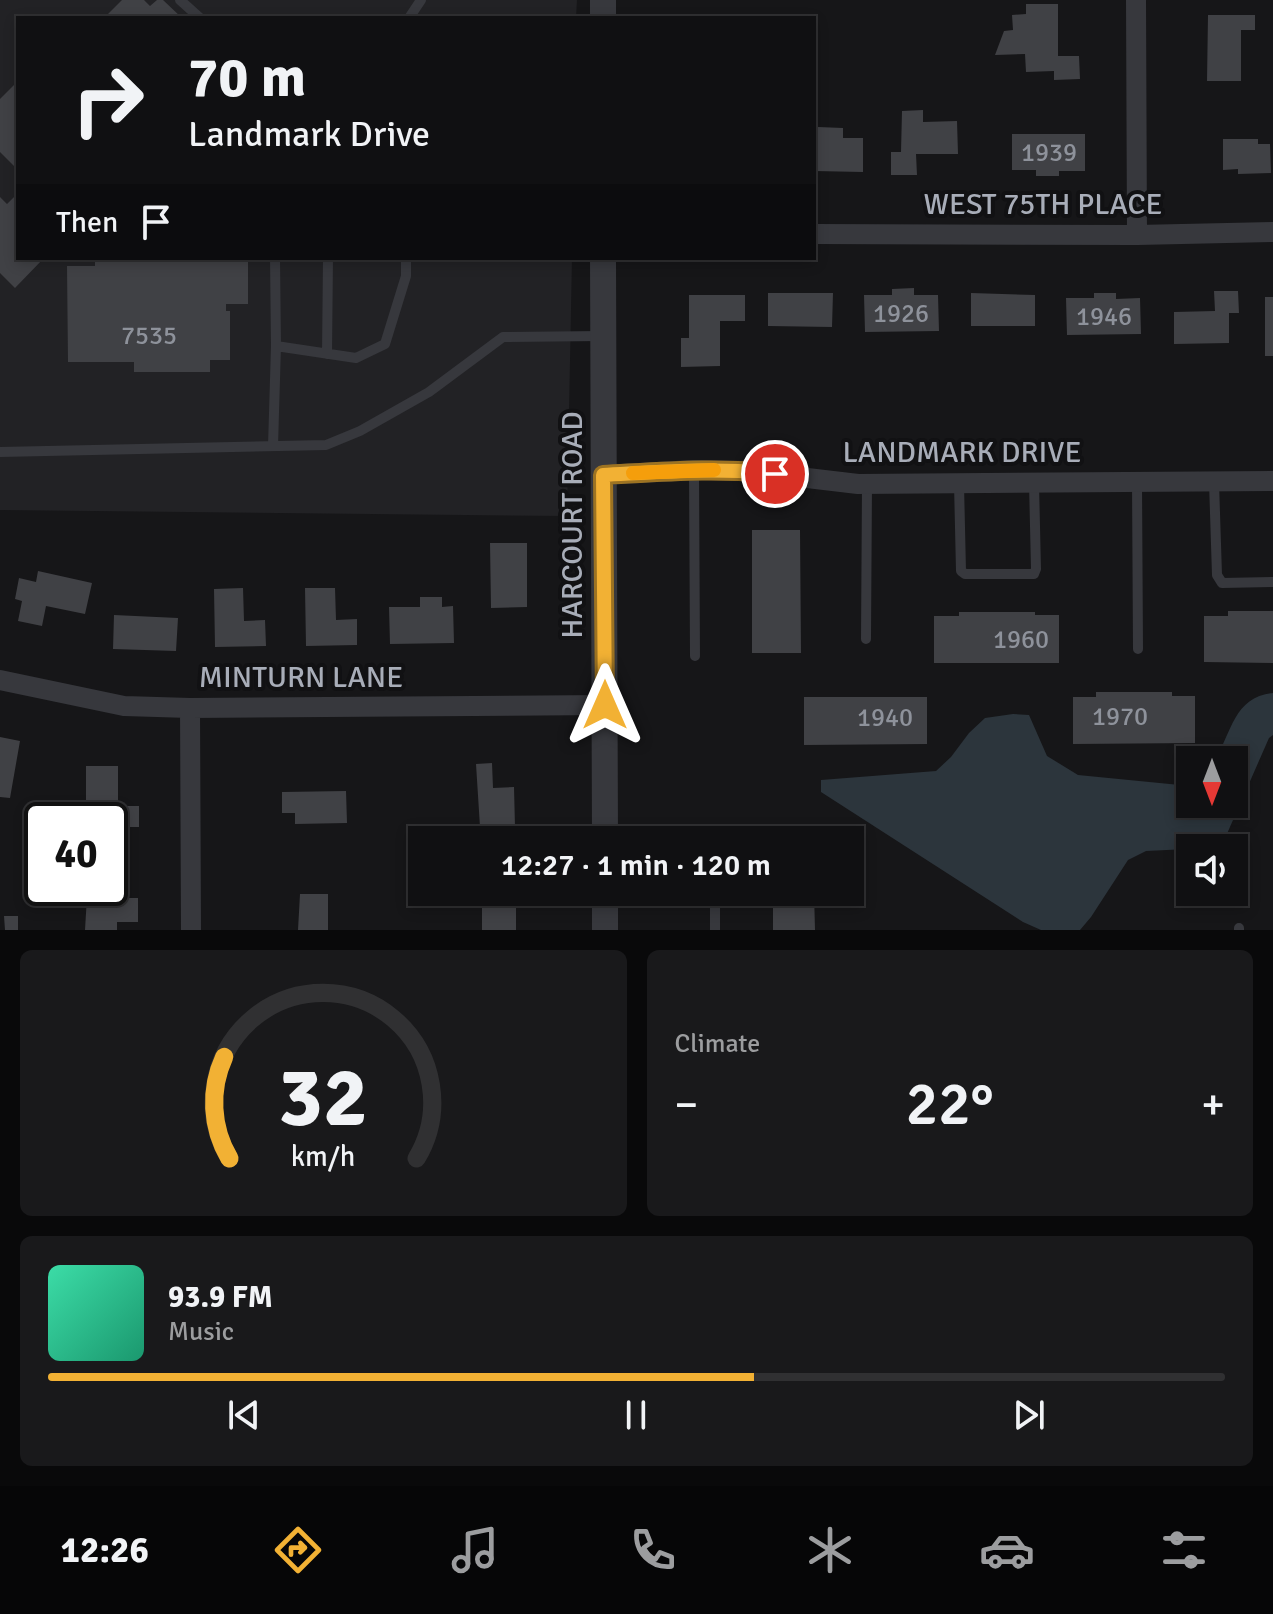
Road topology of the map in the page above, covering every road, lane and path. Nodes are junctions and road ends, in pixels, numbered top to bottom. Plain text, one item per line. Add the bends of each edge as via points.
1 (180, 0) edge
2 (1136, 0) edge
3 (198, 16) edge
4 (1273, 232) edge
5 (816, 234) edge
6 (1137, 235) junction
7 (275, 260) edge
8 (328, 260) edge
9 (406, 260) edge
10 (603, 260) edge
11 (603, 336) junction
12 (276, 346) junction
13 (327, 354) junction
14 (273, 446) junction
15 (0, 452) edge
16 (694, 470) junction
17 (603, 475) junction
18 (1273, 481) edge
19 (1137, 482) junction
20 (1214, 482) junction
21 (1034, 483) junction
22 (867, 484) junction
23 (959, 484) junction
24 (1273, 582) edge
25 (866, 639) dead end
26 (1138, 649) dead end
27 (695, 656) dead end
28 (0, 680) edge
29 (605, 705) junction
30 (190, 708) junction
31 (605, 826) edge
32 (605, 906) edge
33 (715, 906) edge
34 (191, 930) edge
35 (605, 930) edge
36 (715, 930) edge

1 - 3 lane
2 - 6 street
4 - 6 street, WEST 75TH PLACE
5 - 6 street, WEST 75TH PLACE
7 - 12 lane
8 - 13 lane
9 - 13 lane via 385,344 356,358
10 - 11 street, HARCOURT ROAD
11 - 14 lane via 503,337 429,392 360,431 326,445
11 - 17 street, HARCOURT ROAD
12 - 13 lane
12 - 14 lane
14 - 15 lane
16 - 17 street, LANDMARK DRIVE
16 - 22 street, LANDMARK DRIVE
16 - 27 lane
17 - 29 street, HARCOURT ROAD
18 - 20 street, LANDMARK DRIVE
19 - 20 street, LANDMARK DRIVE
19 - 21 street, LANDMARK DRIVE
19 - 26 lane
20 - 24 lane via 1217,575 1222,583
21 - 23 street, LANDMARK DRIVE
21 - 23 lane via 1034,574 961,571
22 - 23 street, LANDMARK DRIVE
22 - 25 lane
28 - 30 street, MINTURN LANE via 124,706
29 - 30 street, MINTURN LANE
29 - 31 street, HARCOURT ROAD
30 - 34 street
32 - 35 street
33 - 36 lane

